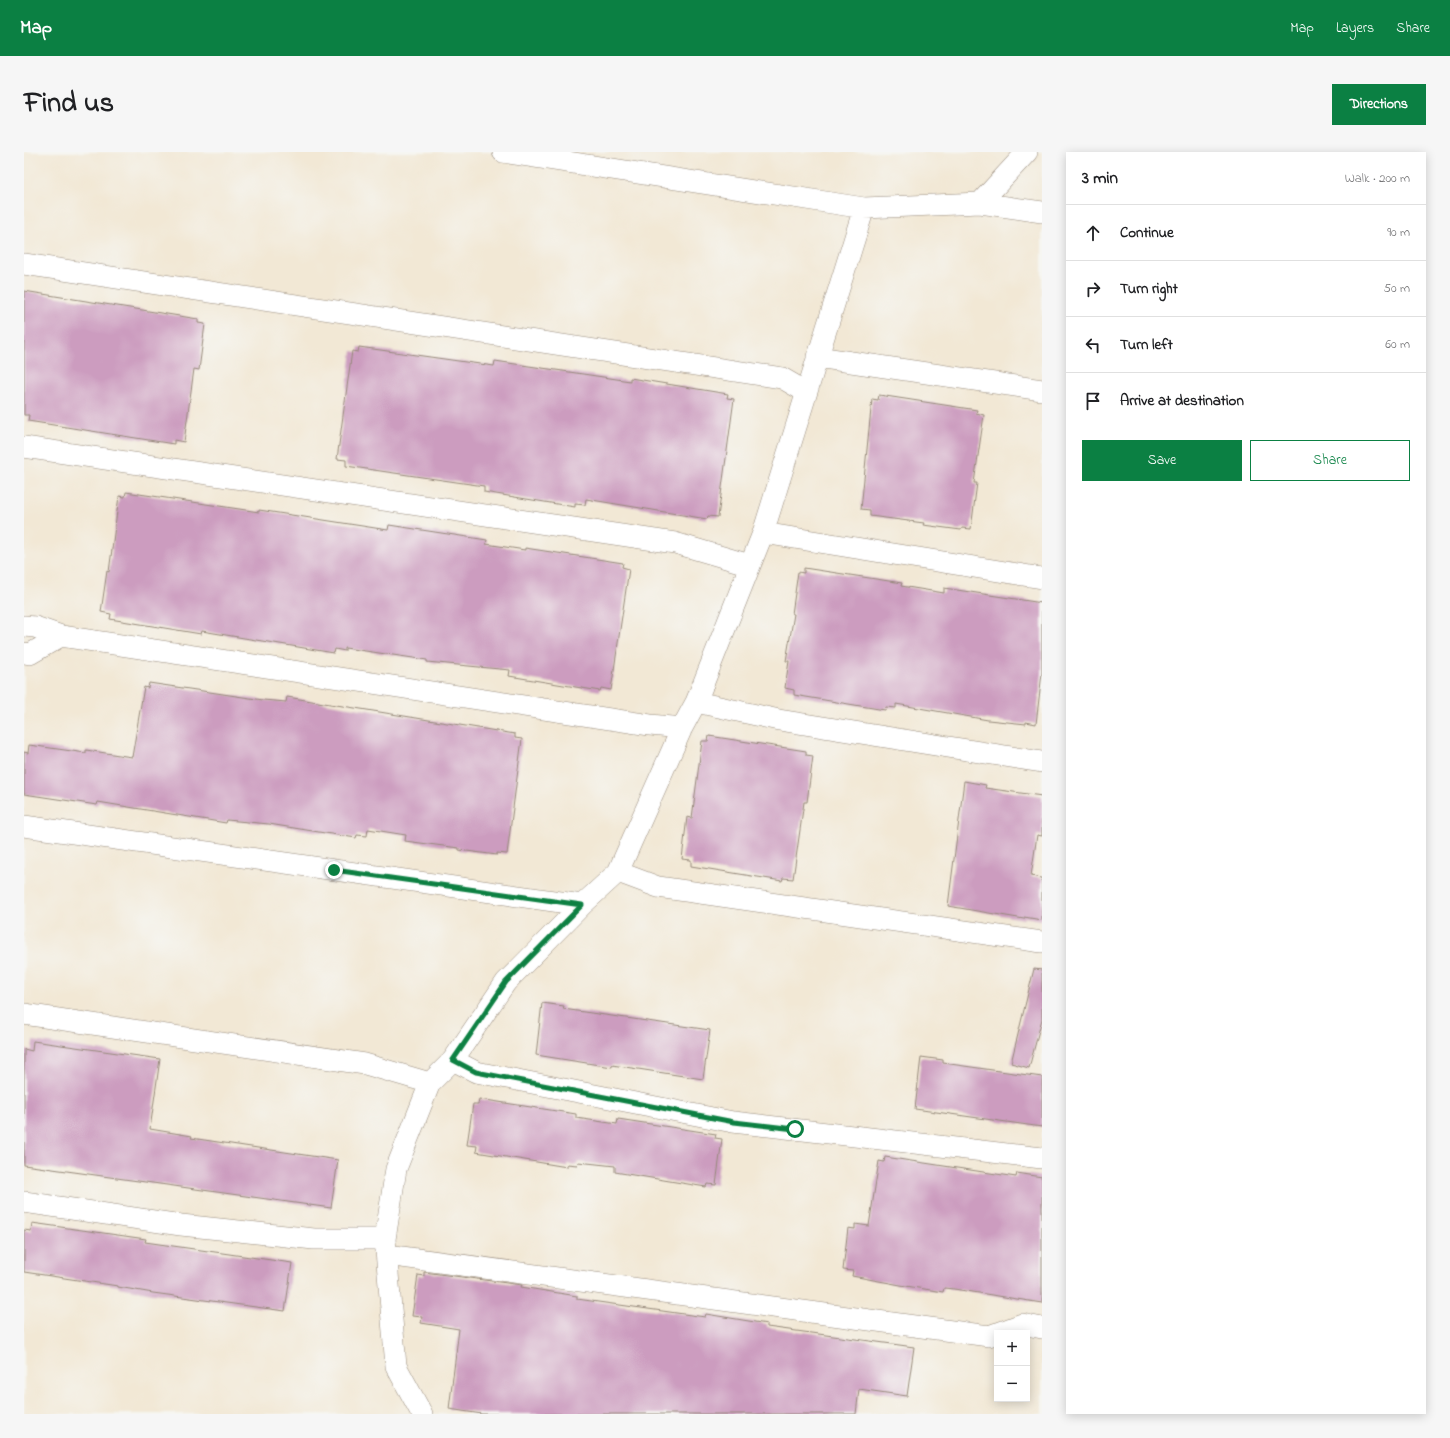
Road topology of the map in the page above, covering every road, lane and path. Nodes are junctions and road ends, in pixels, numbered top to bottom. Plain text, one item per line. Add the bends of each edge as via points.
1 (503, 152) edge
2 (1027, 152) edge
3 (980, 203) junction
4 (864, 208) junction
5 (1042, 212) edge
6 (24, 264) edge
7 (817, 357) junction
8 (1042, 390) edge
9 (806, 392) junction
10 (24, 447) edge
11 (763, 533) junction
12 (750, 565) junction
13 (1042, 578) edge
14 (24, 626) edge
15 (61, 636) junction
16 (24, 653) edge
17 (696, 702) junction
18 (682, 728) junction
19 (1042, 762) edge
20 (24, 826) edge
21 (618, 872) junction
22 (582, 905) junction
23 (1042, 942) edge
24 (24, 1014) edge
25 (453, 1060) junction
26 (430, 1083) junction
27 (1042, 1158) edge
28 (24, 1202) edge
29 (386, 1247) junction
30 (1042, 1328) edge
31 (1005, 1330) edge
32 (994, 1334) edge
33 (422, 1414) edge

1 - 4 street
2 - 3 street
3 - 4 street
3 - 5 street
4 - 7 street
6 - 9 street via 782,378
7 - 8 street
7 - 9 street
9 - 11 street
10 - 12 street via 675,543
11 - 12 street
11 - 13 street
12 - 17 street
14 - 15 street
15 - 16 street via 30,654
15 - 18 street
17 - 18 street
17 - 19 street via 779,720
18 - 21 street
20 - 22 street
21 - 22 street
21 - 23 street via 658,887
22 - 25 street via 506,982
24 - 26 street via 365,1064
25 - 26 street
25 - 27 street via 476,1072 734,1122
26 - 29 street via 396,1169
28 - 29 street via 181,1225
29 - 32 street via 989,1336
29 - 33 street via 396,1366
30 - 31 street via 1022,1324

